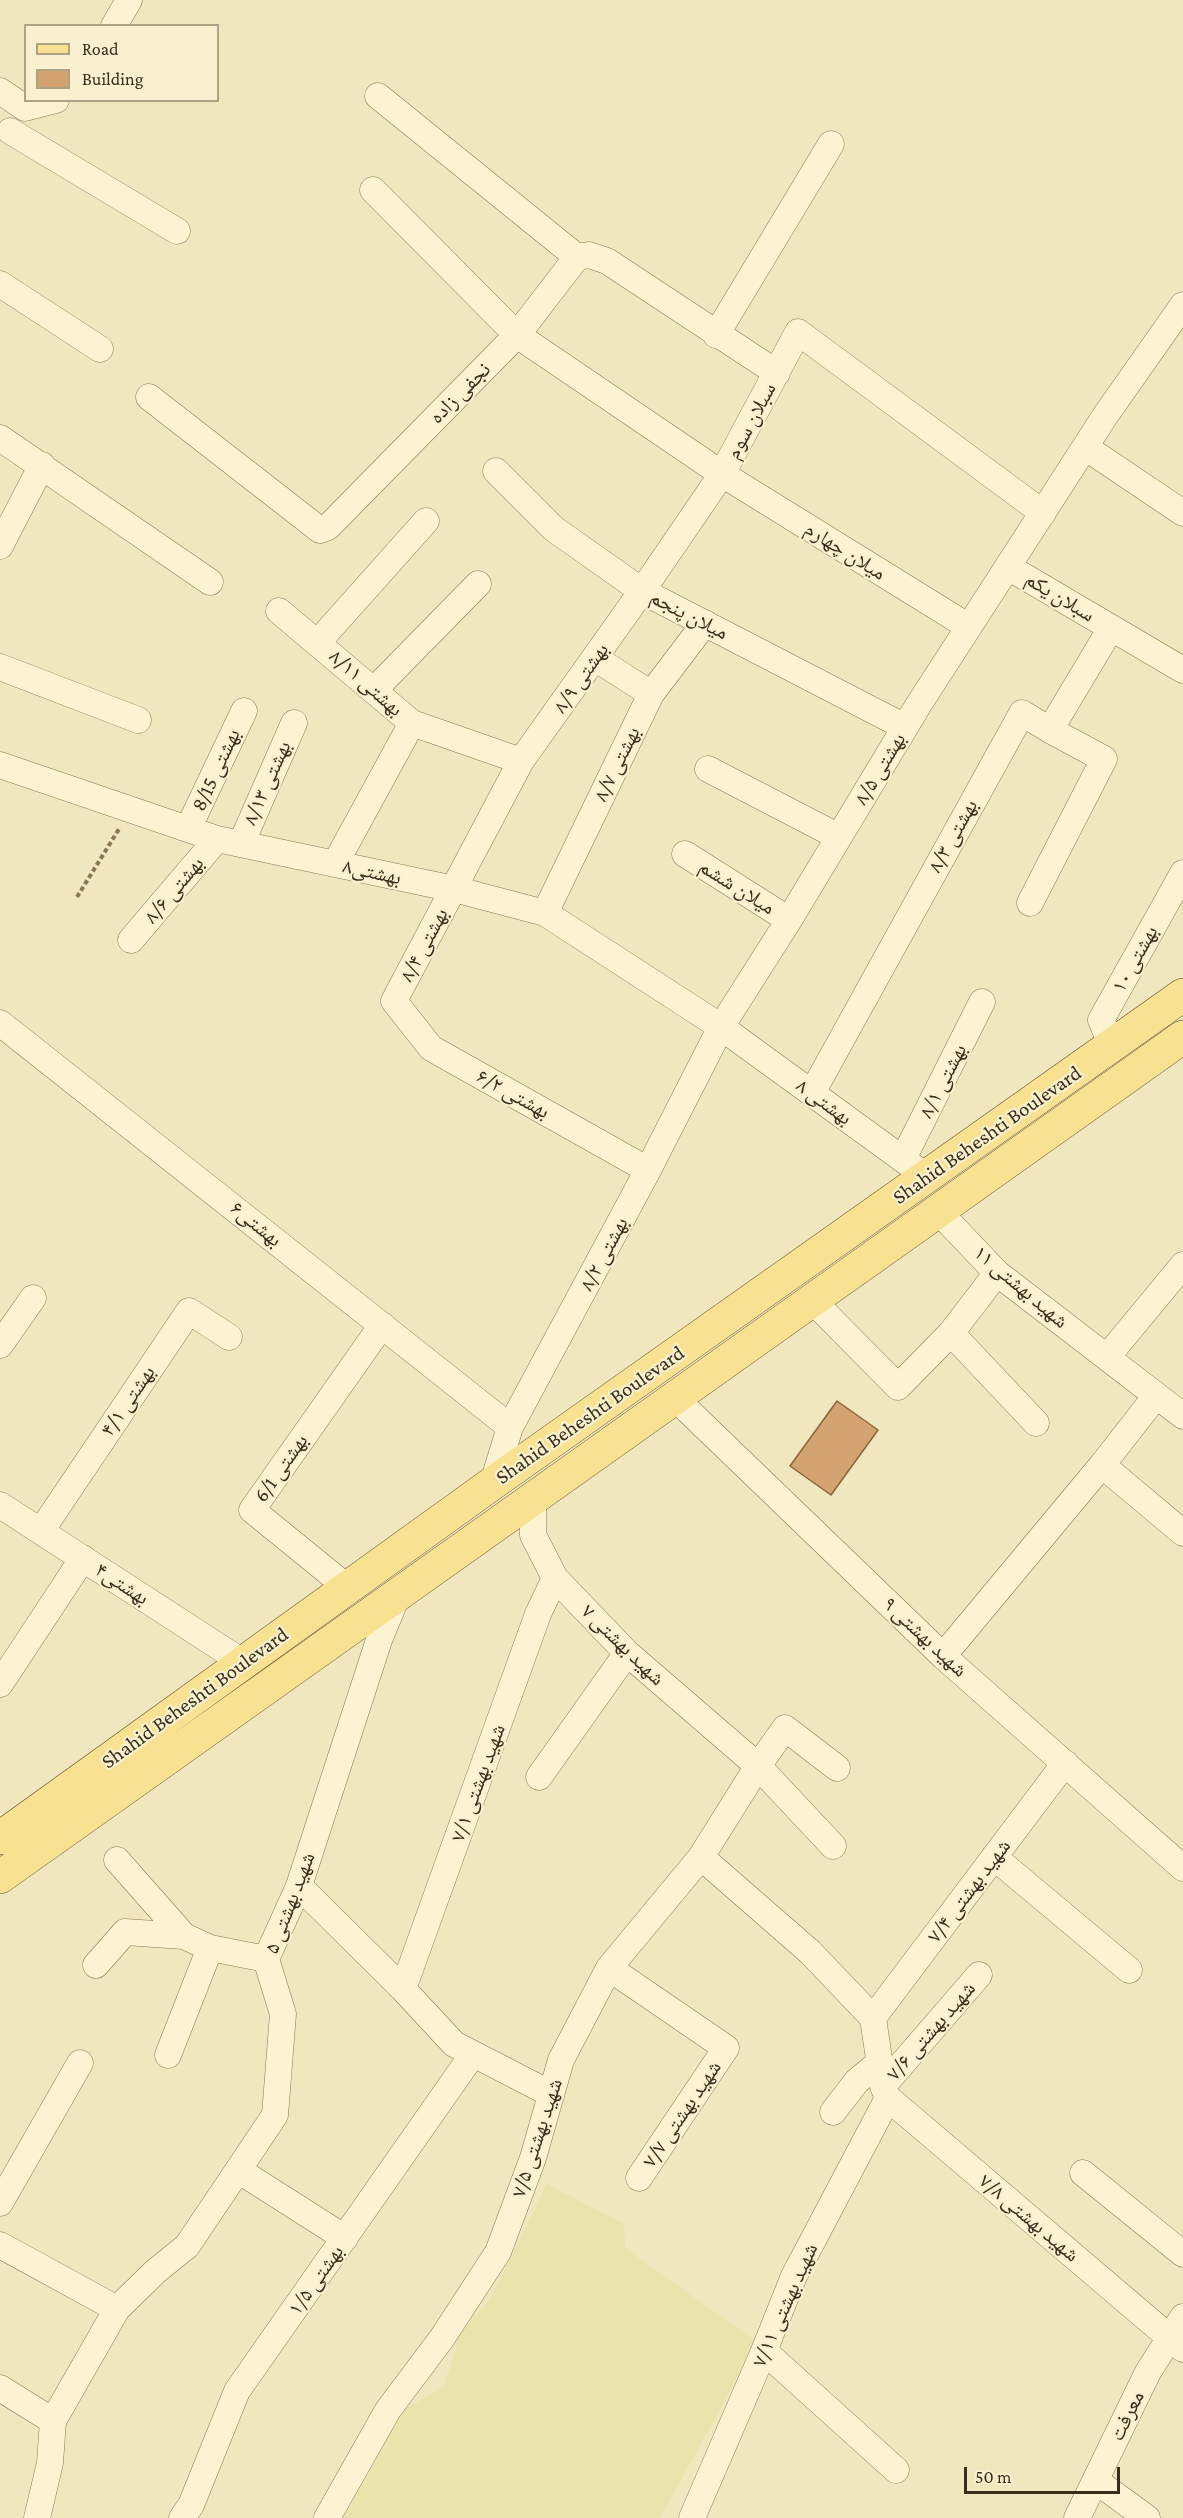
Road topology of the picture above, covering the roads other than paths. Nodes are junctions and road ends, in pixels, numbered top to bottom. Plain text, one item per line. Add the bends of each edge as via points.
1 (129, 0) edge
2 (115, 24) edge
3 (0, 91) edge
4 (378, 96) dead end
5 (49, 102) edge
6 (25, 108) junction
7 (5, 139) edge
8 (831, 144) dead end
9 (373, 190) dead end
10 (177, 231) dead end
11 (577, 257) junction
12 (0, 284) edge
13 (1183, 305) edge
14 (518, 335) junction
15 (716, 335) junction
16 (100, 349) dead end
17 (777, 373) junction
18 (149, 397) dead end
19 (0, 438) edge
20 (1085, 447) junction
21 (42, 465) junction
22 (496, 471) dead end
23 (722, 474) junction
24 (1043, 513) junction
25 (1183, 513) edge
26 (426, 521) dead end
27 (0, 546) edge
28 (1008, 567) junction
29 (210, 582) dead end
30 (478, 584) dead end
31 (642, 591) junction
32 (279, 611) dead end
33 (705, 623) junction
34 (969, 627) junction
35 (1111, 628) junction
36 (318, 642) junction
37 (595, 658) junction
38 (0, 667) edge
39 (1183, 670) edge
40 (374, 690) junction
41 (651, 694) junction
42 (243, 711) dead end
43 (138, 720) dead end
44 (294, 723) dead end
45 (412, 723) junction
46 (905, 727) junction
47 (1050, 730) junction
48 (521, 761) junction
49 (0, 765) edge
50 (708, 769) dead end
51 (188, 829) junction
52 (839, 837) junction
53 (229, 842) junction
54 (685, 854) dead end
55 (335, 864) junction
56 (1183, 873) edge
57 (454, 889) junction
58 (1030, 903) dead end
59 (545, 913) junction
60 (789, 920) junction
61 (132, 940) dead end
62 (1183, 995) edge
63 (394, 1001) joint
64 (982, 1002) dead end
65 (0, 1023) edge
66 (721, 1027) junction
67 (1183, 1037) edge
68 (1112, 1046) junction
69 (812, 1093) junction
70 (915, 1168) junction
71 (648, 1170) junction
72 (939, 1212) junction
73 (1182, 1270) edge
74 (997, 1272) junction
75 (33, 1298) dead end
76 (812, 1300) junction
77 (382, 1325) junction
78 (951, 1333) junction
79 (229, 1337) dead end
80 (0, 1345) edge
81 (1107, 1357) junction
82 (1156, 1396) junction
83 (675, 1398) junction
84 (1183, 1416) edge
85 (1036, 1423) dead end
86 (510, 1427) junction
87 (1102, 1465) junction
88 (492, 1483) junction
89 (533, 1498) junction
90 (0, 1505) edge
91 (41, 1531) junction
92 (1183, 1533) edge
93 (83, 1558) junction
94 (555, 1578) junction
95 (348, 1588) junction
96 (398, 1594) junction
97 (627, 1653) junction
98 (943, 1656) junction
99 (244, 1663) junction
100 (0, 1684) edge
101 (1065, 1763) junction
102 (758, 1766) junction
103 (837, 1768) dead end
104 (539, 1777) dead end
105 (0, 1838) edge
106 (833, 1846) dead end
107 (701, 1857) junction
108 (994, 1857) junction
109 (117, 1860) dead end
110 (1183, 1868) edge
111 (0, 1877) edge
112 (299, 1886) junction
113 (184, 1936) junction
114 (210, 1948) junction
115 (266, 1959) junction
116 (96, 1965) dead end
117 (609, 1968) junction
118 (1129, 1970) dead end
119 (979, 1975) dead end
120 (403, 1989) junction
121 (873, 2018) junction
122 (473, 2054) junction
123 (168, 2055) dead end
124 (80, 2063) dead end
125 (884, 2082) junction
126 (551, 2094) junction
127 (833, 2112) dead end
128 (238, 2170) junction
129 (1083, 2173) dead end
130 (639, 2178) dead end
131 (0, 2203) edge
132 (345, 2238) junction
133 (1183, 2254) edge
134 (4, 2255) edge
135 (117, 2309) junction
136 (1179, 2334) edge
137 (764, 2351) junction
138 (0, 2388) edge
139 (53, 2421) junction
140 (896, 2470) dead end
141 (1095, 2481) junction
142 (37, 2518) edge
143 (182, 2518) edge
144 (327, 2518) edge
145 (692, 2518) edge
146 (1077, 2518) edge
147 (1147, 2518) edge

1 - 2 street
3 - 6 street
4 - 11 street
5 - 6 street
6 - 7 street
7 - 10 street
8 - 15 street
9 - 14 street, سبلان سوم
11 - 14 street, نجفی زاده
11 - 15 street via 589,255 607,261
12 - 16 street
13 - 20 street, بهشتی ۸/۵
14 - 18 street, نجفی زاده via 328,527 320,530
14 - 23 street, سبلان سوم
15 - 17 street
17 - 23 street, سبلان سوم
17 - 24 street, سبلان سوم via 798,332
19 - 21 street
20 - 24 street, بهشتی ۸/۵
20 - 25 street
21 - 27 street
21 - 29 street
22 - 31 street, میلان پنجم via 554,529
23 - 31 street, بهشتی ۸/۹
23 - 34 street, میلان چهارم
24 - 28 street, بهشتی ۸/۵
26 - 36 street
28 - 34 street, بهشتی ۸/۵
28 - 35 street, سبلان یکم
30 - 40 street
31 - 33 street, میلان پنجم
31 - 37 street, بهشتی ۸/۹
32 - 36 street, بهشتی ۸/۱۱
33 - 41 street, بهشتی ۸/۷
33 - 46 street, میلان پنجم
34 - 46 street, بهشتی ۸/۵
35 - 39 street, سبلان یکم
35 - 47 street
36 - 40 street, بهشتی ۸/۱۱
37 - 41 street
37 - 48 street, بهشتی ۸/۹
38 - 43 street
40 - 45 street, بهشتی ۸/۱۱
41 - 59 street, بهشتی ۸/۷
42 - 51 street, بهشتی 8/15
44 - 53 street, بهشتی ۸/۱۳
45 - 48 street
45 - 55 street, بهشتی ۸/۱۱
46 - 52 street, بهشتی ۸/۵
47 - 58 street via 1104,759
47 - 69 street, بهشتی ۸/۳ via 1022,712
48 - 57 street, بهشتی ۸/۹
49 - 51 street, بهشتی۸
50 - 52 street
51 - 53 street, بهشتی۸
52 - 60 street, بهشتی ۸/۵
53 - 55 street, بهشتی۸
53 - 61 street, بهشتی ۸/۶
54 - 60 street, میلان ششم
55 - 57 street, بهشتی۸
56 - 68 street, بهشتی ۱۰ via 1101,1020
57 - 59 street, بهشتی۸
57 - 63 street, بهشتی ۸/۴
59 - 66 street, بهشتی۸
60 - 66 street, بهشتی ۸/۵
62 - 68 main road, Shahid Beheshti Boulevard
63 - 71 street, بهشتی ۶/۲ via 431,1048
64 - 70 street, بهشتی ۸/۱
65 - 77 street, بهشتی۶
66 - 69 street, ۸ بهشتی
66 - 71 street, بهشتی ۸/۲
67 - 72 main road, Shahid Beheshti Boulevard
68 - 70 main road, Shahid Beheshti Boulevard
69 - 70 street, ۸ بهشتی
70 - 88 main road, Shahid Beheshti Boulevard
71 - 86 street, بهشتی ۸/۲
72 - 74 street, شهید بهشتی ۱۱
72 - 76 main road, Shahid Beheshti Boulevard
73 - 81 street
74 - 78 street
74 - 81 street, شهید بهشتی ۱۱
75 - 80 street
76 - 78 street via 897,1387
76 - 83 main road, Shahid Beheshti Boulevard
77 - 86 street, بهشتی۶
77 - 95 street, بهشتی 6/1 via 252,1510
78 - 85 street
79 - 91 street, بهشتی ۴/۱ via 189,1311
81 - 82 street, شهید بهشتی ۱۱
82 - 84 street, شهید بهشتی ۱۱
82 - 87 street
83 - 89 main road, Shahid Beheshti Boulevard
83 - 98 street, شهید بهشتی ۹
86 - 88 street, بهشتی ۸/۲
87 - 92 street
87 - 98 street
88 - 95 main road, Shahid Beheshti Boulevard
89 - 94 street, شهید بهشتی ۷ via 533,1535
89 - 96 main road, Shahid Beheshti Boulevard
90 - 91 street, بهشتی۴
91 - 93 street, بهشتی۴
93 - 99 street, بهشتی۴
93 - 100 street
94 - 97 street, شهید بهشتی ۷
94 - 120 street, شهید بهشتی ۷/۱ via 538,1614
95 - 99 main road, Shahid Beheshti Boulevard
96 - 111 main road, Shahid Beheshti Boulevard
96 - 112 street, شهید بهشتی ۵ via 379,1640
97 - 102 street, شهید بهشتی ۷
97 - 104 street
98 - 101 street, شهید بهشتی ۹
99 - 105 main road, Shahid Beheshti Boulevard
101 - 108 street, شهید بهشتی ۷/۴
101 - 110 street, شهید بهشتی ۹
102 - 103 street, شهید بهشتی ۷/۵ via 785,1728
102 - 106 street, شهید بهشتی ۷
102 - 107 street, شهید بهشتی ۷/۵
107 - 117 street, شهید بهشتی ۷/۵
107 - 121 street via 810,1952
108 - 118 street
108 - 121 street, شهید بهشتی ۷/۴
109 - 113 street
112 - 115 street, شهید بهشتی ۵
112 - 120 street
113 - 114 street
113 - 116 street via 125,1932
114 - 115 street
114 - 123 street
115 - 128 street, شهید بهشتی ۵ via 283,2014 275,2115
117 - 126 street, شهید بهشتی ۷/۵ via 561,2060
117 - 130 street, شهید بهشتی ۷/۷ via 726,2048
119 - 125 street, شهید بهشتی ۷/۶
120 - 122 street via 454,2044
121 - 125 street
122 - 126 street
122 - 132 street, بهشتی ۱/۵
124 - 131 street
125 - 127 street via 857,2081
125 - 136 street, شهید بهشتی ۷/۸
125 - 137 street, شهید بهشتی ۷/۱۱ via 794,2276
126 - 144 street, شهید بهشتی ۷/۵ via 498,2252 442,2338 388,2410
128 - 132 street
128 - 135 street, شهید بهشتی ۵ via 187,2246
129 - 133 street
132 - 143 street, بهشتی ۱/۵ via 237,2391 191,2505
134 - 135 street
135 - 139 street, شهید بهشتی ۵
136 - 141 street, معرفت via 1148,2372
137 - 140 street
137 - 145 street, شهید بهشتی ۷/۱۱
138 - 139 street
139 - 142 street via 50,2463
141 - 146 street, معرفت
141 - 147 street

